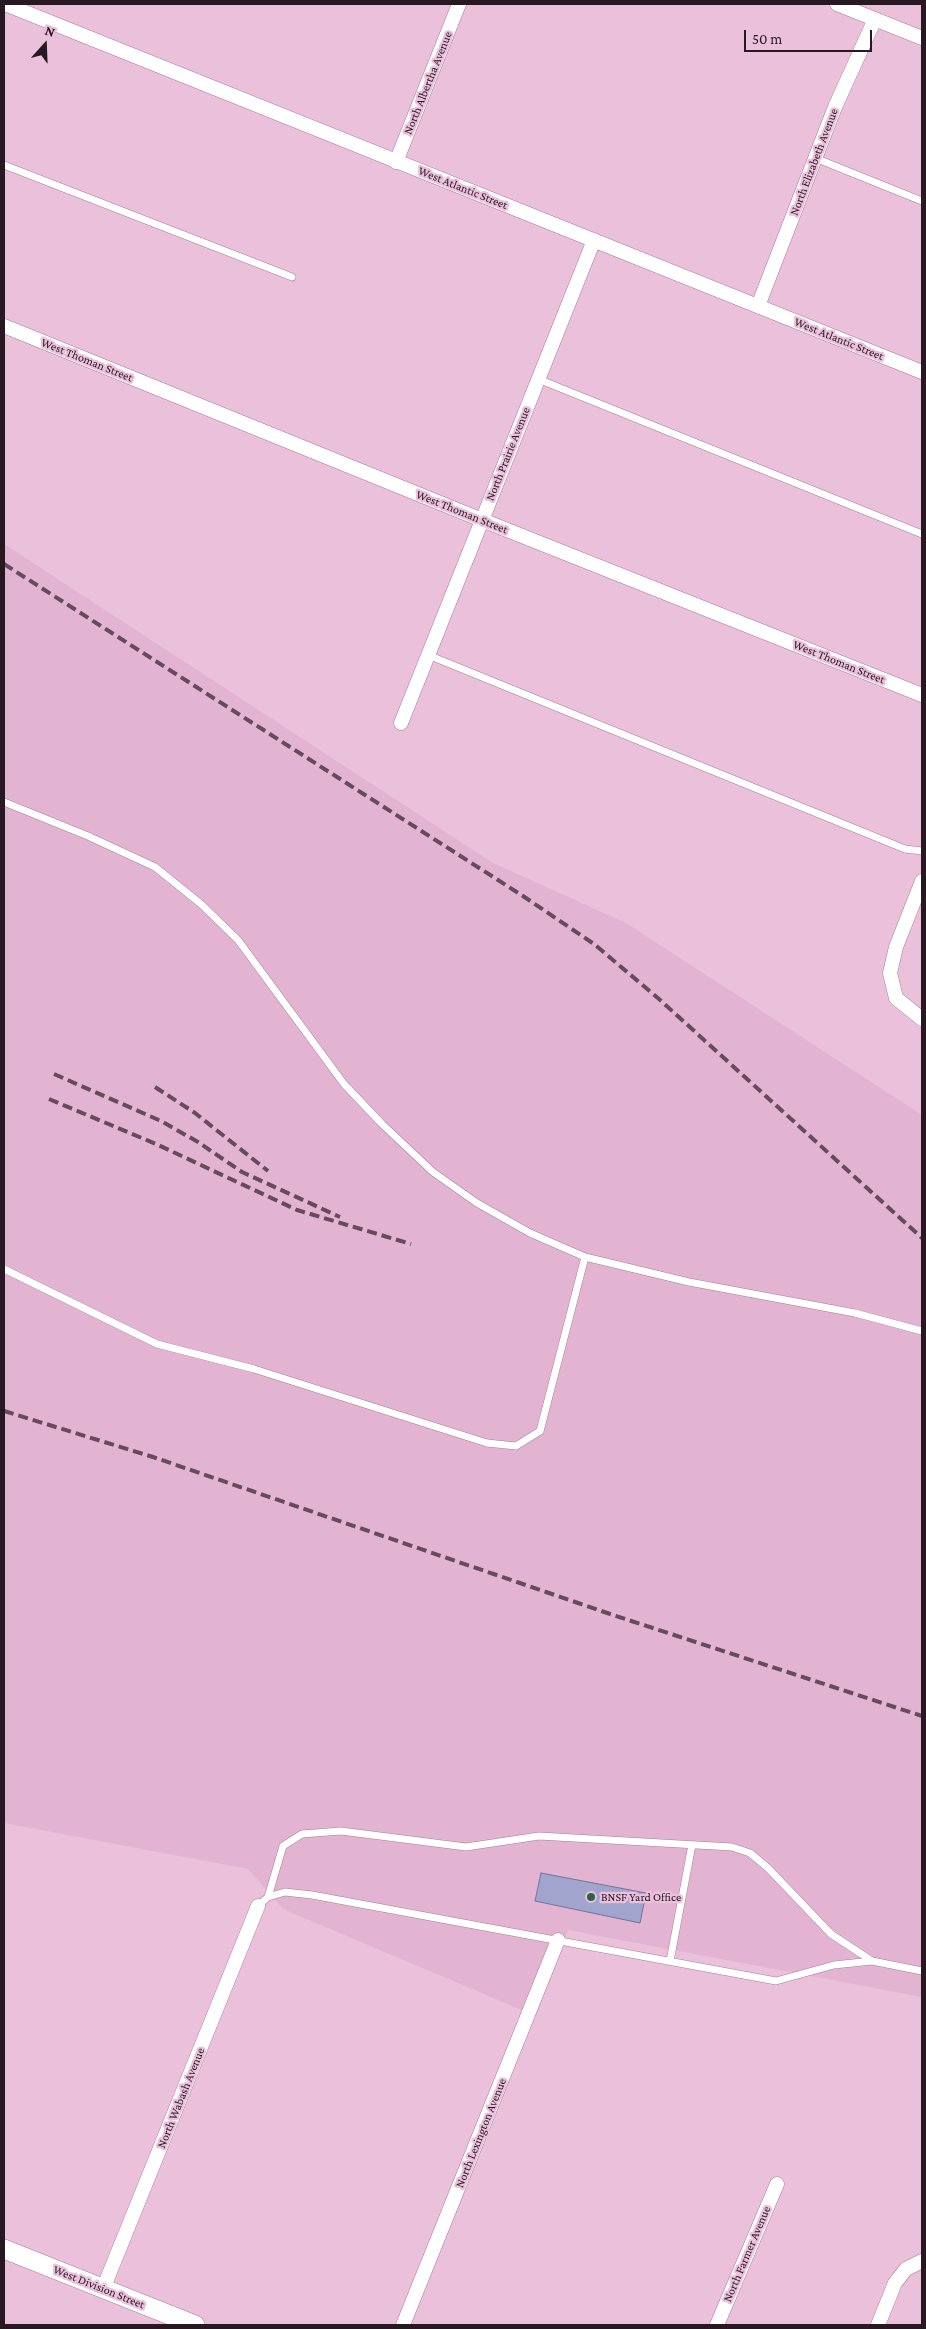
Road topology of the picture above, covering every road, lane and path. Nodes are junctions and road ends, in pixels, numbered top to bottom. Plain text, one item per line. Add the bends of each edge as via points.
1 (5, 4) edge
2 (459, 4) edge
3 (837, 4) edge
4 (875, 19) junction
5 (922, 38) edge
6 (815, 158) junction
7 (396, 162) junction
8 (4, 165) edge
9 (922, 201) edge
10 (594, 240) junction
11 (292, 277) dead end
12 (758, 306) junction
13 (4, 326) edge
14 (922, 372) edge
15 (538, 379) junction
16 (482, 520) junction
17 (922, 534) edge
18 (428, 655) junction
19 (922, 695) edge
20 (401, 723) dead end
21 (4, 802) edge
22 (922, 851) edge
23 (922, 881) edge
24 (922, 1019) edge
25 (585, 1257) junction
26 (4, 1269) edge
27 (922, 1330) edge
28 (692, 1845) junction
29 (263, 1901) junction
30 (558, 1940) junction
31 (670, 1961) junction
32 (872, 1961) junction
33 (922, 1971) edge
34 (777, 2184) dead end
35 (4, 2250) edge
36 (922, 2261) edge
37 (103, 2289) junction
38 (195, 2325) edge
39 (403, 2325) edge
40 (717, 2325) edge
41 (878, 2325) edge

1 - 7 street, West Atlantic Street
2 - 7 street, North Albertha Avenue
3 - 4 street
4 - 5 street
4 - 6 street, North Elizabeth Avenue
6 - 9 lane
6 - 12 street, North Elizabeth Avenue
7 - 10 street, West Atlantic Street
8 - 11 lane
10 - 12 street, West Atlantic Street
10 - 15 street, North Prairie Avenue
12 - 14 street, West Atlantic Street
13 - 16 street, West Thoman Street
15 - 16 street, North Prairie Avenue
15 - 17 lane
16 - 18 street, North Prairie Avenue
16 - 19 street, West Thoman Street
18 - 20 street, North Prairie Avenue
18 - 22 lane via 905,849
21 - 25 lane via 155,867 202,904 238,940 344,1084 433,1172 476,1203 530,1233
23 - 24 street via 896,947 890,972 896,998
25 - 26 lane via 540,1431 516,1446 487,1443 254,1369 156,1344
25 - 27 lane
28 - 29 lane via 539,1836 466,1847 341,1831 302,1834 283,1846
28 - 31 lane
28 - 32 lane via 732,1847 750,1854 768,1868 831,1934
29 - 30 lane via 285,1892 312,1895
29 - 37 street, North Wabash Avenue
30 - 31 lane
30 - 39 street, North Lexington Avenue
31 - 32 lane via 776,1981 834,1965
32 - 33 lane
34 - 40 street, North Farmer Avenue
35 - 37 street, West Division Street
36 - 41 street via 900,2276
37 - 38 street, West Division Street

